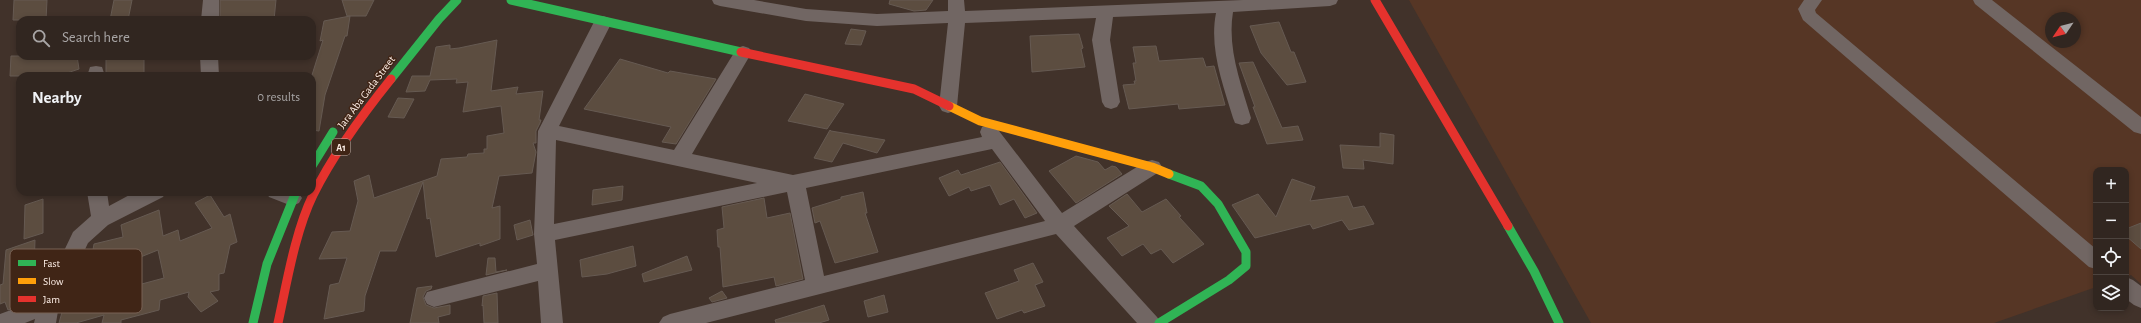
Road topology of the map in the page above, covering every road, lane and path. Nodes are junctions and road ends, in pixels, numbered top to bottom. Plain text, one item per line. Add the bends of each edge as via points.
1 (211, 0) edge
2 (457, 0) edge
3 (511, 0) edge
4 (720, 0) edge
5 (1330, 0) edge
6 (1375, 0) edge
7 (1814, 0) edge
8 (1981, 0) edge
9 (749, 2) edge
10 (1226, 7) junction
11 (957, 8) edge
12 (1105, 11) junction
13 (210, 16) edge
14 (603, 22) junction
15 (743, 52) junction
16 (209, 60) edge
17 (210, 72) edge
18 (1111, 102) dead end
19 (948, 106) junction
20 (1242, 118) dead end
21 (980, 121) junction
22 (2141, 126) edge
23 (336, 127) dead end
24 (548, 131) junction
25 (996, 141) junction
26 (679, 159) junction
27 (316, 160) edge
28 (1152, 167) junction
29 (795, 183) junction
30 (316, 190) edge
31 (97, 196) edge
32 (145, 196) edge
33 (287, 196) edge
34 (313, 196) edge
35 (101, 219) junction
36 (1060, 225) junction
37 (544, 234) junction
38 (75, 249) edge
39 (2093, 258) edge
40 (547, 270) junction
41 (816, 286) junction
42 (2129, 289) edge
43 (434, 298) dead end
44 (2141, 299) edge
45 (47, 314) edge
46 (0, 323) edge
47 (253, 323) edge
48 (278, 323) edge
49 (552, 323) edge
50 (670, 323) edge
51 (1150, 323) edge
52 (1159, 323) edge
53 (1559, 323) edge

1 - 13 street
2 - 30 street, Jara Aba Gada Street / A1 via 438,19 353,127
3 - 14 street
4 - 9 street
5 - 10 street
6 - 53 street via 1534,272
7 - 39 street via 1806,9 1809,16
8 - 22 street
9 - 11 street via 806,15 877,20
10 - 12 street
10 - 20 street via 1222,22 1225,55
11 - 12 street
11 - 19 street
12 - 18 street via 1101,40
14 - 15 street
14 - 24 street
15 - 19 street via 914,89
15 - 26 street
16 - 17 street
19 - 21 street
21 - 25 street
21 - 28 street
23 - 27 street, Jara Aba Gada Street / A1
24 - 26 street
24 - 37 street
25 - 29 street
25 - 36 street
26 - 29 street
28 - 36 street
28 - 52 street via 1201,186 1218,204 1246,252 1246,266 1229,280
29 - 37 street
29 - 41 street
31 - 35 street
32 - 35 street
33 - 47 street
34 - 48 street, Jara Aba Gada Street / A1 via 292,254
35 - 38 street via 80,238
36 - 41 street
36 - 51 street
37 - 40 street
40 - 43 street
40 - 49 street
41 - 50 street
42 - 44 street
45 - 46 street

